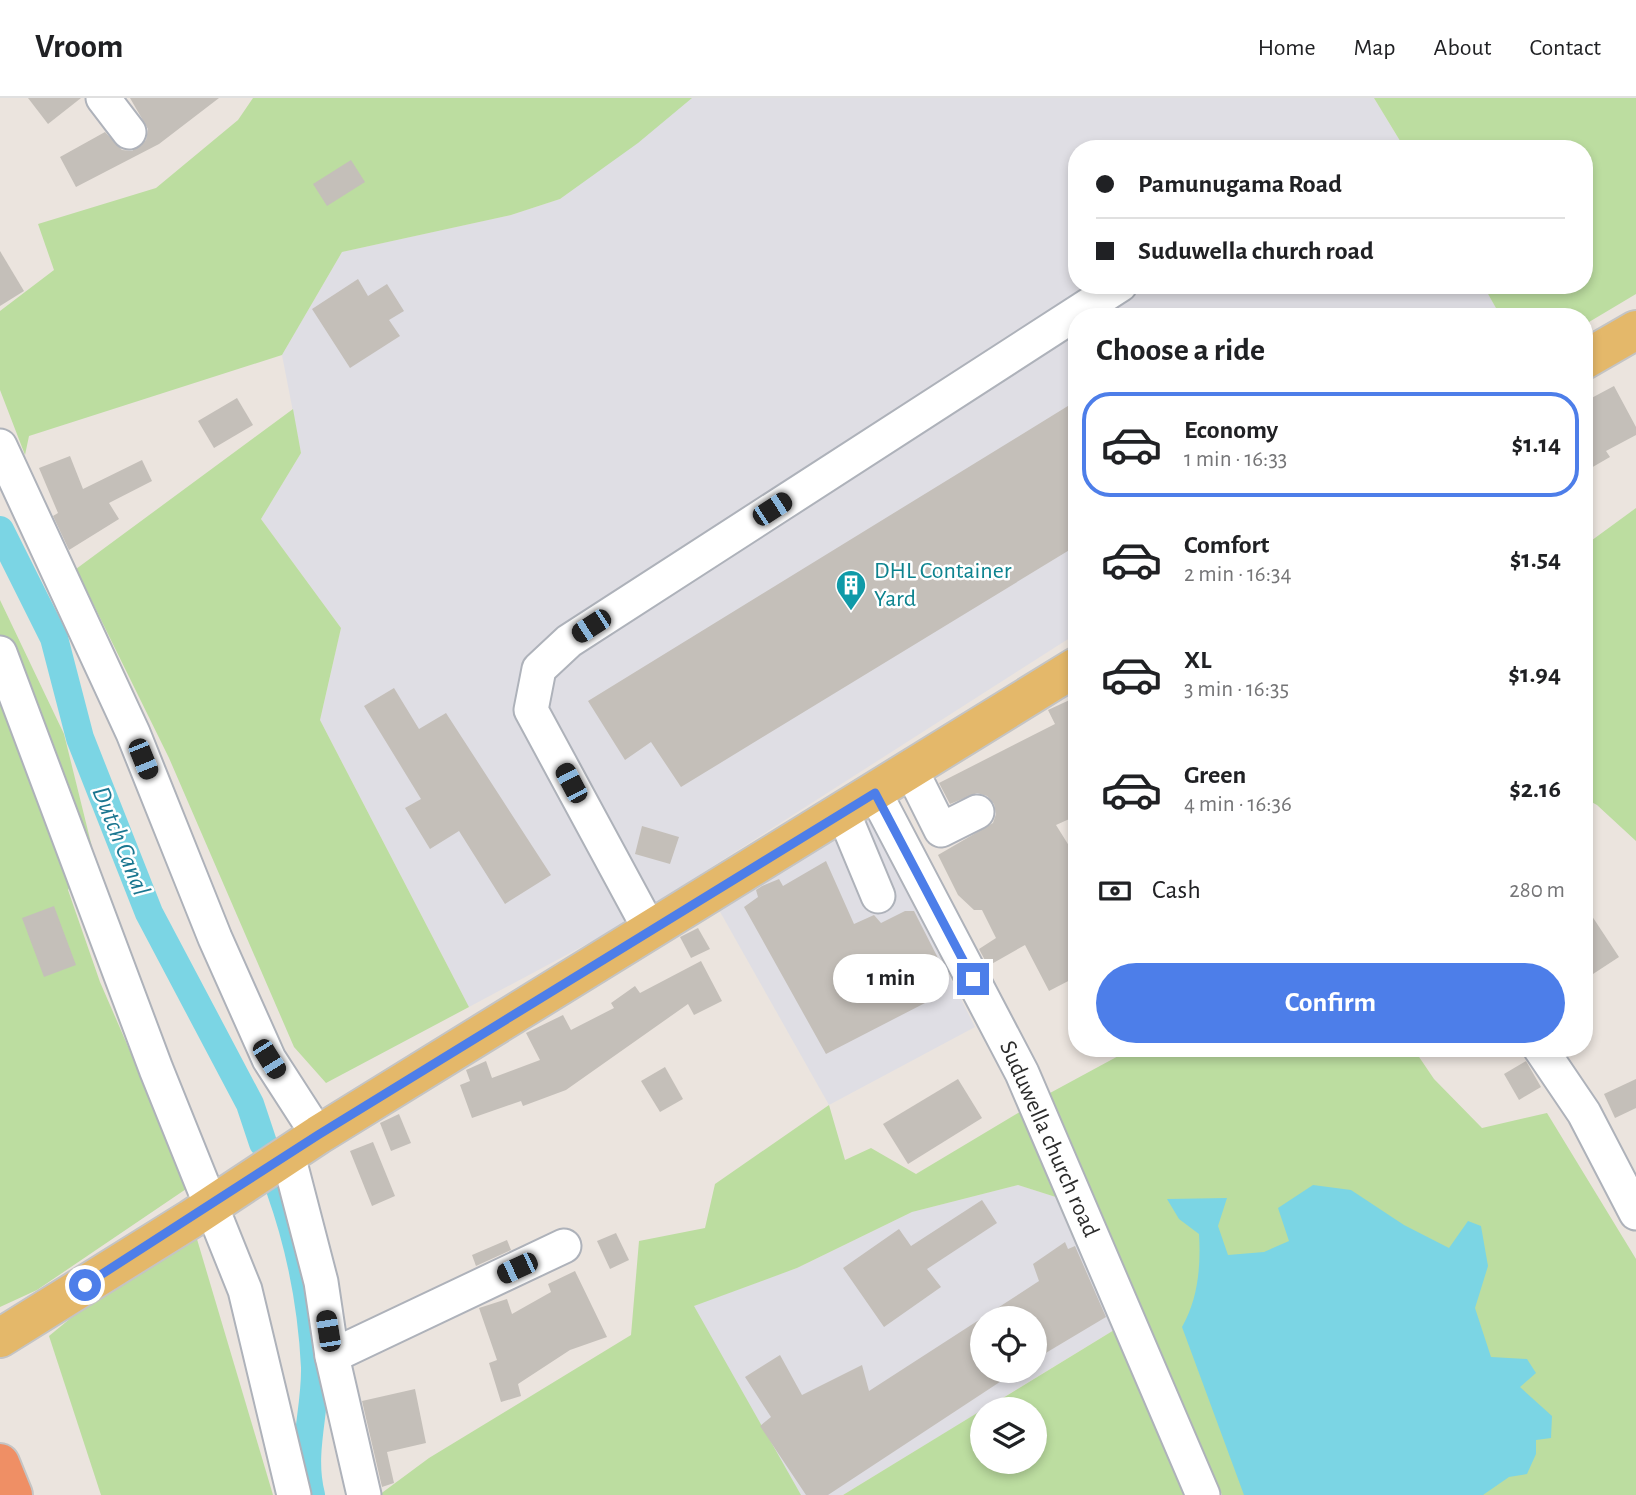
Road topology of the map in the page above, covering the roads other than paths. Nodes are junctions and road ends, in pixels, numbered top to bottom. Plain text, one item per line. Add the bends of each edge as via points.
1 (103, 98) edge
2 (129, 132) dead end
3 (1106, 294) edge
4 (1084, 308) edge
5 (1068, 319) edge
6 (1636, 330) edge
7 (1593, 355) edge
8 (0, 446) edge
9 (0, 653) edge
10 (1068, 672) edge
11 (911, 771) junction
12 (859, 803) junction
13 (977, 812) dead end
14 (878, 896) dead end
15 (650, 930) junction
16 (1546, 1057) edge
17 (303, 1145) junction
18 (210, 1207) junction
19 (1636, 1213) edge
20 (564, 1246) dead end
21 (0, 1338) edge
22 (332, 1356) junction
23 (0, 1463) edge
24 (13, 1495) edge
25 (294, 1495) edge
26 (364, 1495) edge
27 (1203, 1495) edge

1 - 2 street
3 - 4 street
5 - 15 street via 569,640 539,669 531,709
6 - 7 main road
8 - 17 street via 132,733
9 - 18 street
10 - 11 main road
11 - 12 main road
11 - 13 street via 940,830
12 - 14 street
12 - 15 main road
12 - 27 street, Suduwella church road via 1022,1073
15 - 17 main road
16 - 19 street via 1584,1113
17 - 18 main road
17 - 22 street
18 - 21 main road
18 - 25 street via 245,1290
20 - 22 street
22 - 26 street
23 - 24 highway

